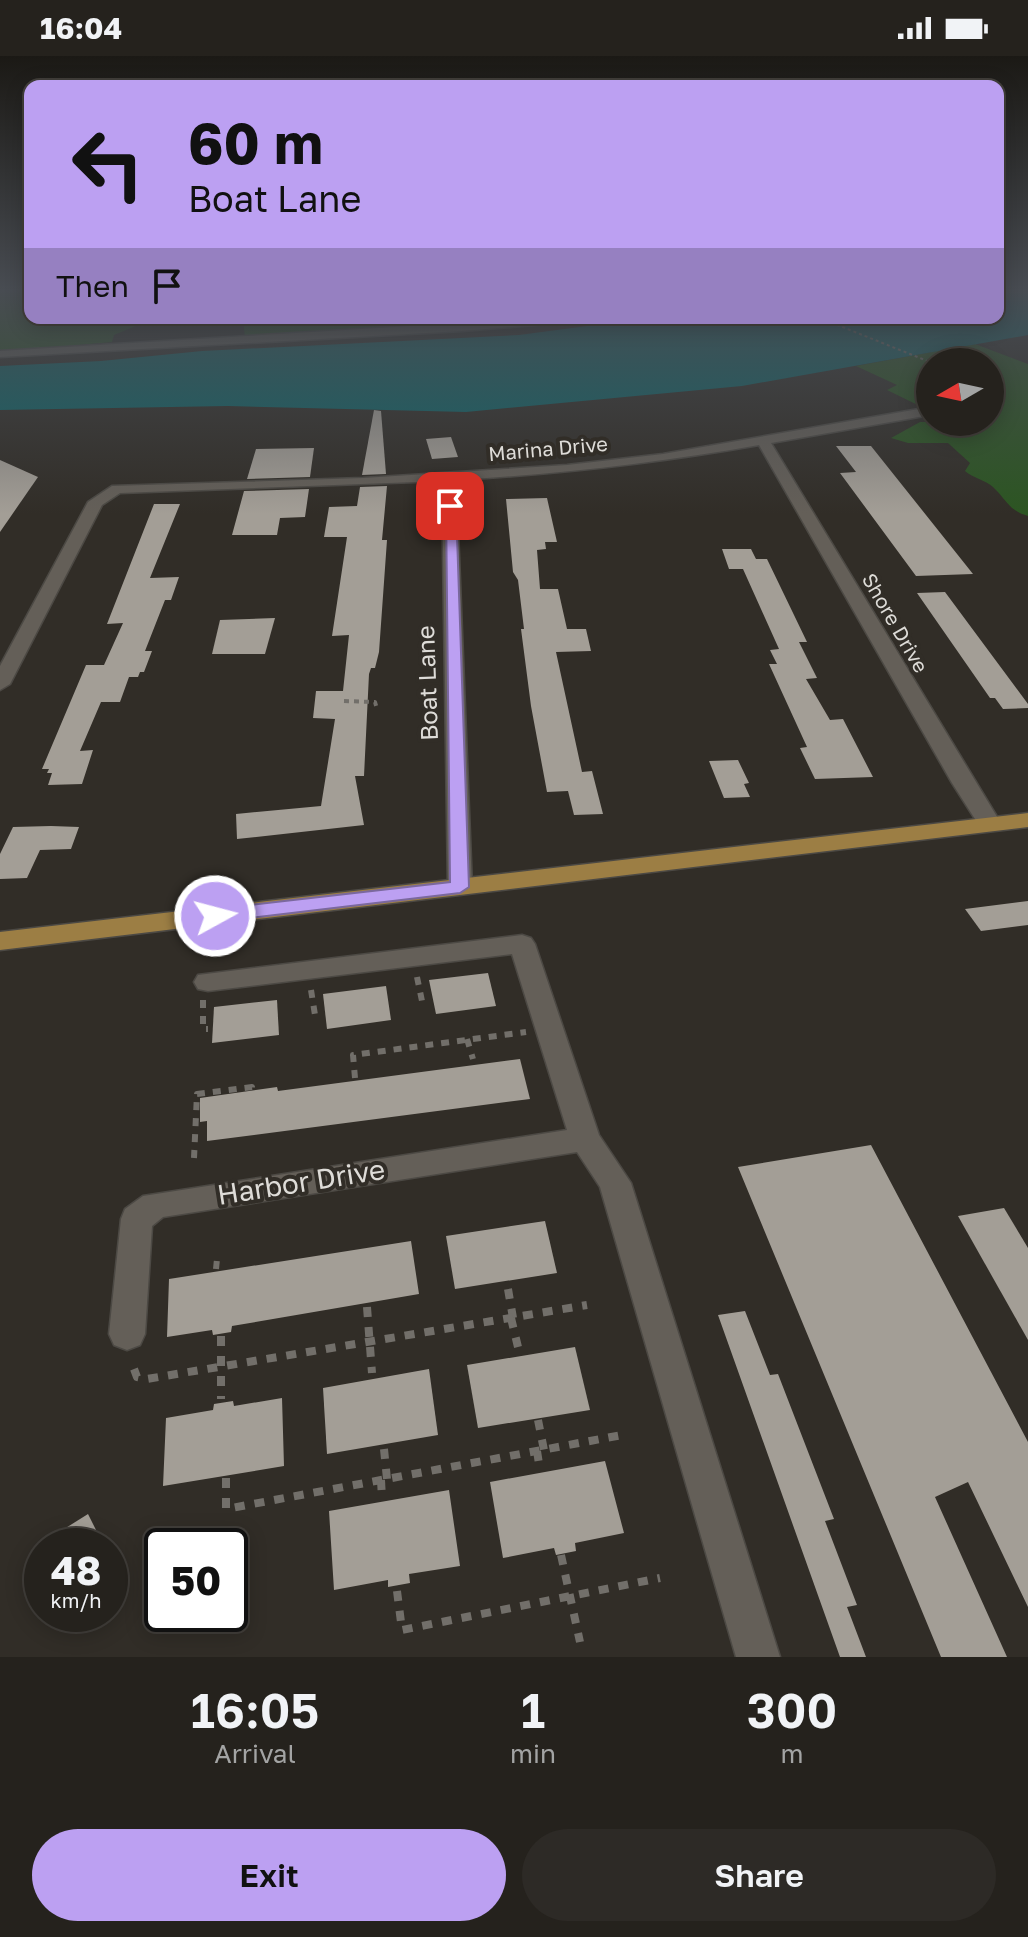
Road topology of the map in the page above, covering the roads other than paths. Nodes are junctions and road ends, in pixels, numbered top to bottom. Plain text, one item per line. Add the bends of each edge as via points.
1 (916, 414) edge
2 (763, 441) junction
3 (449, 478) junction
4 (0, 684) edge
5 (1028, 820) edge
6 (990, 825) junction
7 (460, 887) junction
8 (0, 941) edge
9 (206, 990) road end
10 (585, 1139) junction
11 (127, 1334) dead end
12 (758, 1657) edge

1 - 2 street, Marina Drive
2 - 3 street, Marina Drive via 649,460
2 - 6 street, Shore Drive
3 - 4 street, Marina Drive via 117,489 96,502
3 - 7 street, Boat Lane
5 - 6 main road
6 - 7 main road
7 - 8 main road
9 - 10 street via 522,944
10 - 11 street, Harbor Drive via 155,1205 137,1219
10 - 12 street via 615,1183

